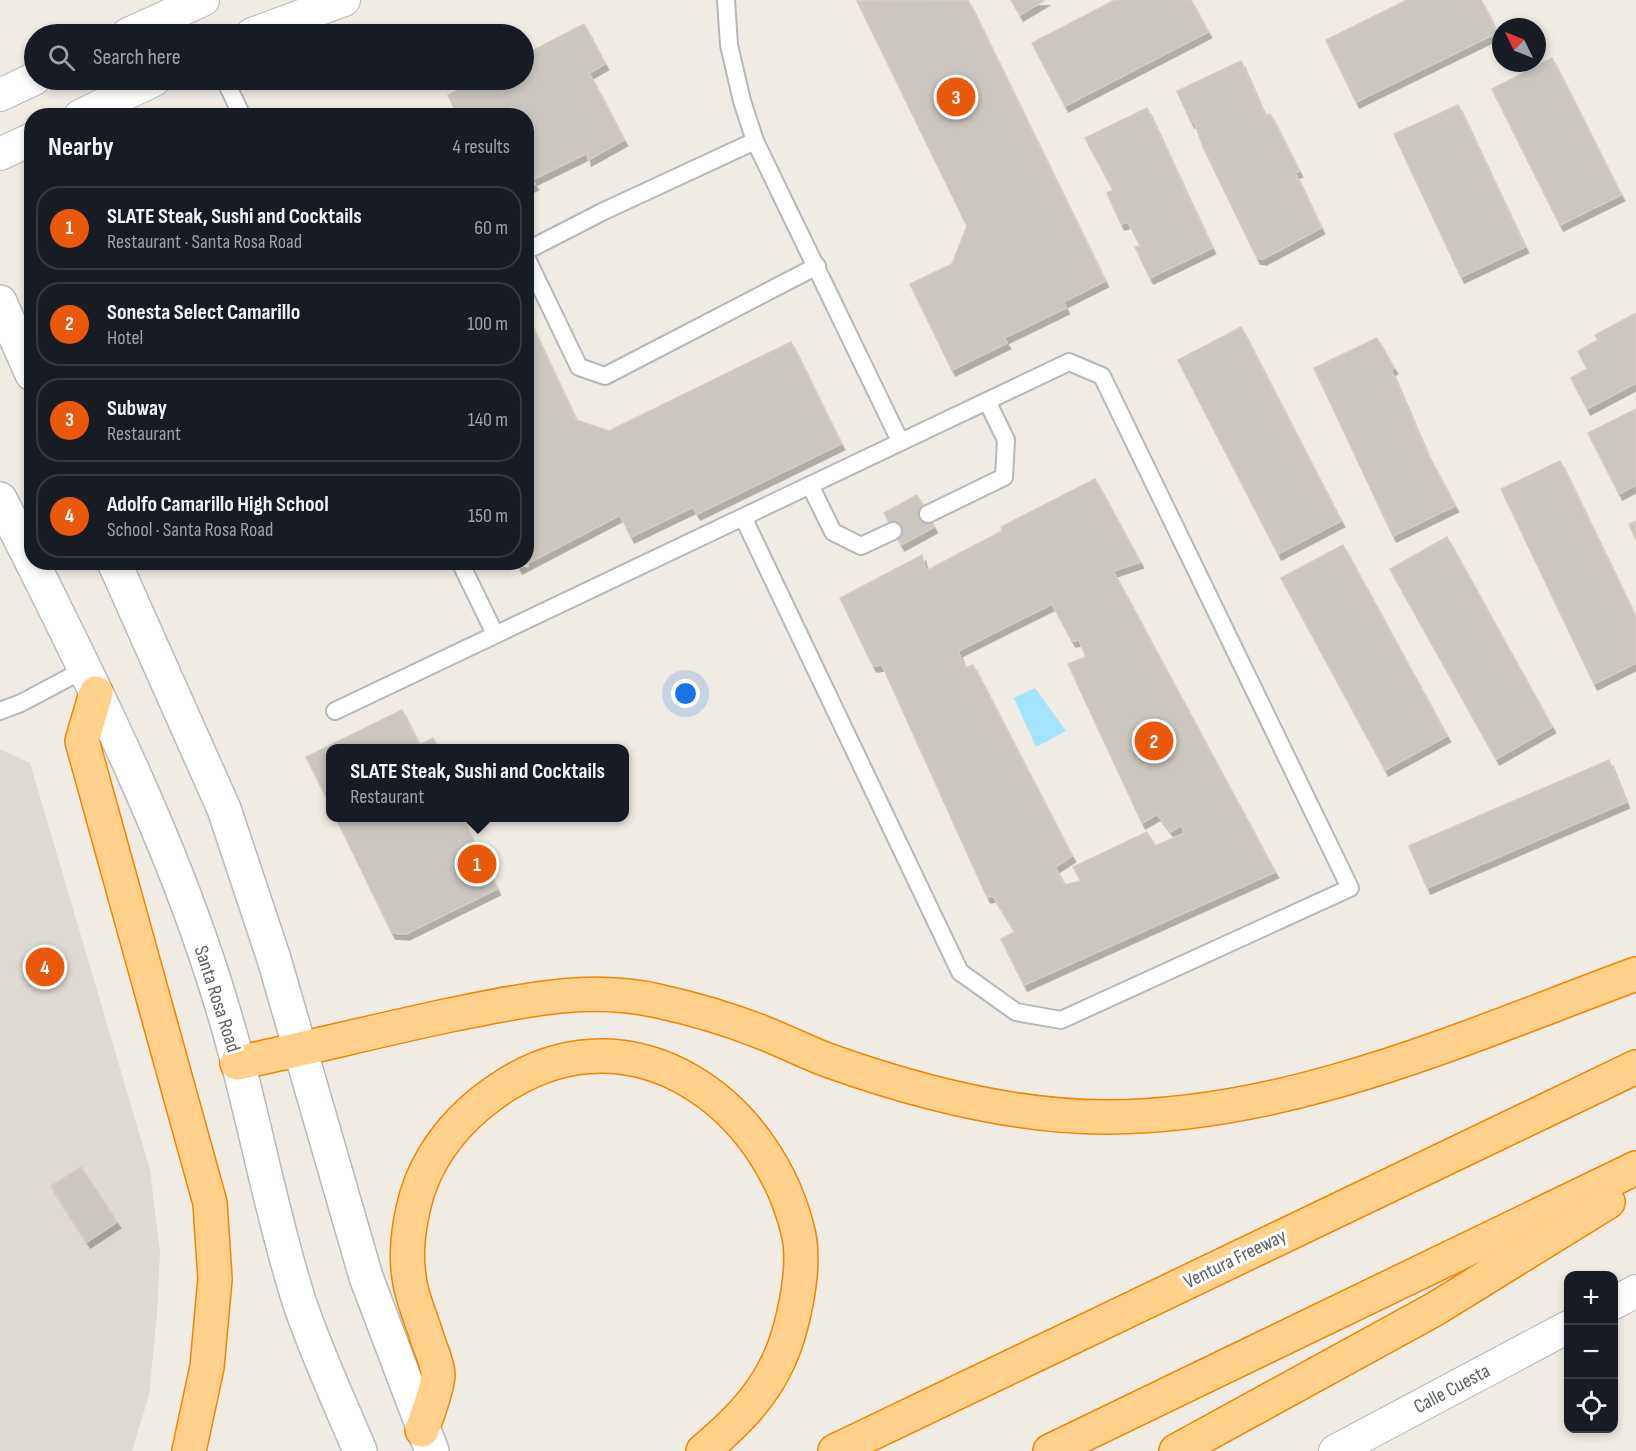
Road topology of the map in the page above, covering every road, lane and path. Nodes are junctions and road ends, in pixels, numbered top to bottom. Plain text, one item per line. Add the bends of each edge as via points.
1 (344, 0) edge
2 (726, 0) edge
3 (196, 1) edge
4 (149, 24) edge
5 (279, 24) edge
6 (24, 84) edge
7 (133, 90) edge
8 (230, 90) edge
9 (0, 95) edge
10 (96, 108) edge
11 (238, 108) edge
12 (755, 141) junction
13 (24, 143) edge
14 (0, 154) edge
15 (534, 247) edge
16 (817, 266) junction
17 (534, 274) edge
18 (0, 302) edge
19 (24, 356) edge
20 (987, 401) junction
21 (900, 441) junction
22 (810, 485) junction
23 (0, 499) edge
24 (928, 514) dead end
25 (743, 517) junction
26 (893, 531) dead end
27 (24, 546) edge
28 (36, 570) edge
29 (118, 570) edge
30 (464, 570) edge
31 (495, 634) junction
32 (91, 681) junction
33 (0, 711) edge
34 (335, 711) dead end
35 (1636, 974) edge
36 (301, 1050) junction
37 (237, 1063) junction
38 (1636, 1066) edge
39 (1636, 1168) edge
40 (1636, 1185) edge
41 (1636, 1292) edge
42 (1618, 1301) edge
43 (1564, 1330) edge
44 (427, 1440) edge
45 (189, 1451) edge
46 (360, 1451) edge
47 (702, 1451) edge
48 (835, 1451) edge
49 (1050, 1451) edge
50 (1176, 1451) edge
51 (1335, 1451) edge

1 - 5 street
2 - 12 lane via 729,45
3 - 4 street
6 - 9 street
7 - 10 street
8 - 11 lane
12 - 15 lane
12 - 16 lane
13 - 14 street
16 - 17 lane via 605,376 579,367
16 - 21 lane
18 - 19 main road
20 - 21 lane
20 - 24 lane via 1006,440 1004,477
20 - 25 lane via 1069,362 1102,376 1350,888 1061,1020 1016,1012 960,972
21 - 22 lane
22 - 25 lane
22 - 26 lane via 833,532 861,546
23 - 27 main road, Santa Rosa Road
25 - 31 lane
28 - 32 main road, Santa Rosa Road
29 - 36 main road via 224,810
30 - 31 lane
31 - 34 lane
32 - 33 lane
32 - 37 main road, Santa Rosa Road via 162,834
32 - 45 highway via 82,741 210,1203 216,1279 207,1367
35 - 36 highway via 1336,1082 1257,1102 1173,1115 1104,1117 973,1102 826,1060 754,1029 657,1001 604,995 548,995
36 - 37 highway
36 - 44 main road via 366,1277
37 - 46 main road, Santa Rosa Road via 299,1300
38 - 48 highway, Ventura Freeway
39 - 49 highway
40 - 50 highway via 1434,1309
41 - 42 street
43 - 51 street, Calle Cuesta
44 - 47 highway via 438,1375 408,1276 415,1205 425,1173 445,1137 481,1101 535,1068 586,1057 635,1060 684,1077 723,1103 751,1131 785,1190 800,1239 799,1284 791,1329 776,1368 757,1399

